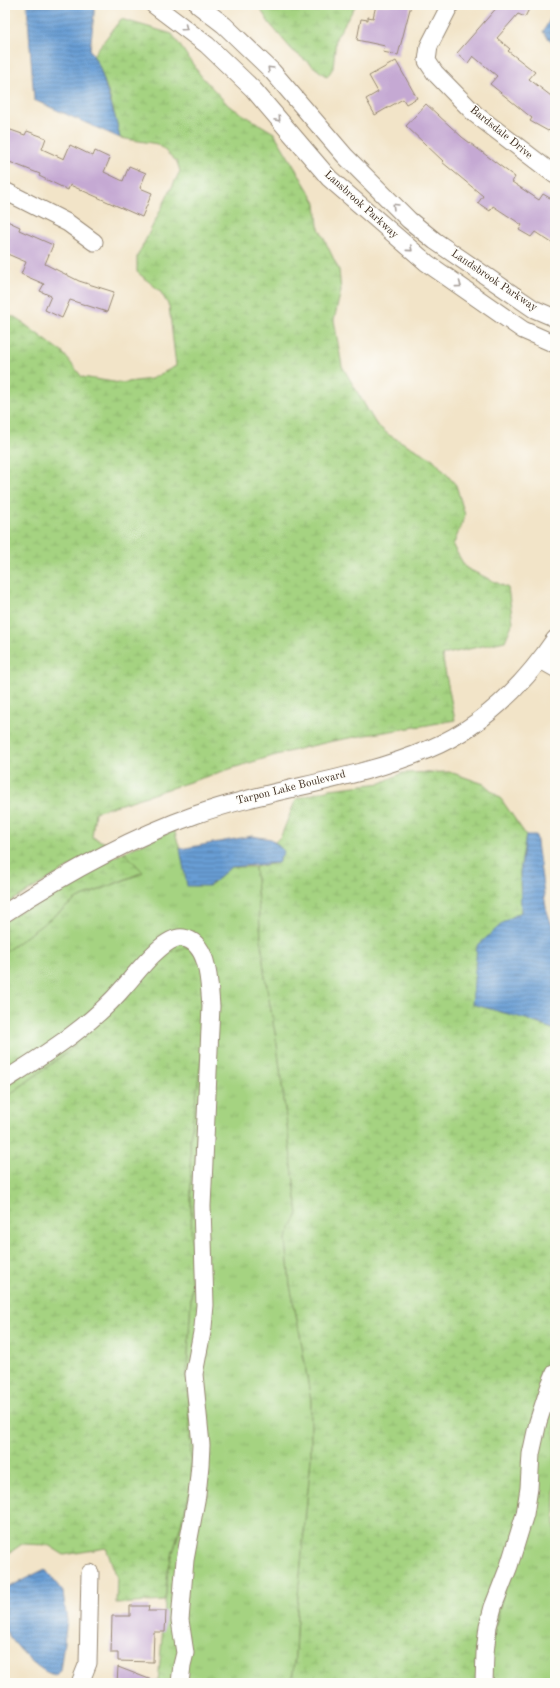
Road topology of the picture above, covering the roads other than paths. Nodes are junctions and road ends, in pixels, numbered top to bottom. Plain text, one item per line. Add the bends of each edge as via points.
1 (154, 5) edge
2 (198, 5) edge
3 (450, 5) edge
4 (555, 175) edge
5 (5, 191) edge
6 (435, 241) joint
7 (94, 242) dead end
8 (555, 318) edge
9 (555, 344) edge
10 (555, 638) edge
11 (548, 664) edge
12 (5, 913) edge
13 (5, 1080) edge
14 (555, 1373) edge
15 (90, 1573) dead end
16 (80, 1683) edge
17 (180, 1683) edge
18 (484, 1683) edge

1 -> 9 street, Lansbrook Parkway via 207,45 253,89 329,178 426,263 523,330
6 -> 2 street, Lansbrook Parkway via 409,220 345,156 272,71 224,25
3 - 4 street, Bardsdale Drive via 429,46 427,61 435,73 475,114
5 - 7 street via 68,223
6 - 8 street, Landsbrook Parkway via 534,309
10 - 11 street, Tarpon Lake Boulevard
11 - 12 street, Tarpon Lake Boulevard via 490,712 449,740 430,749 372,768 234,802 162,827 99,856
13 - 17 street via 94,1019 156,952 170,941 188,939 203,955 211,1006 202,1206 205,1305 194,1374 201,1445 197,1495 184,1560 180,1620 185,1653
14 - 18 street via 538,1422 531,1454 525,1514 488,1626
15 - 16 street via 88,1663

